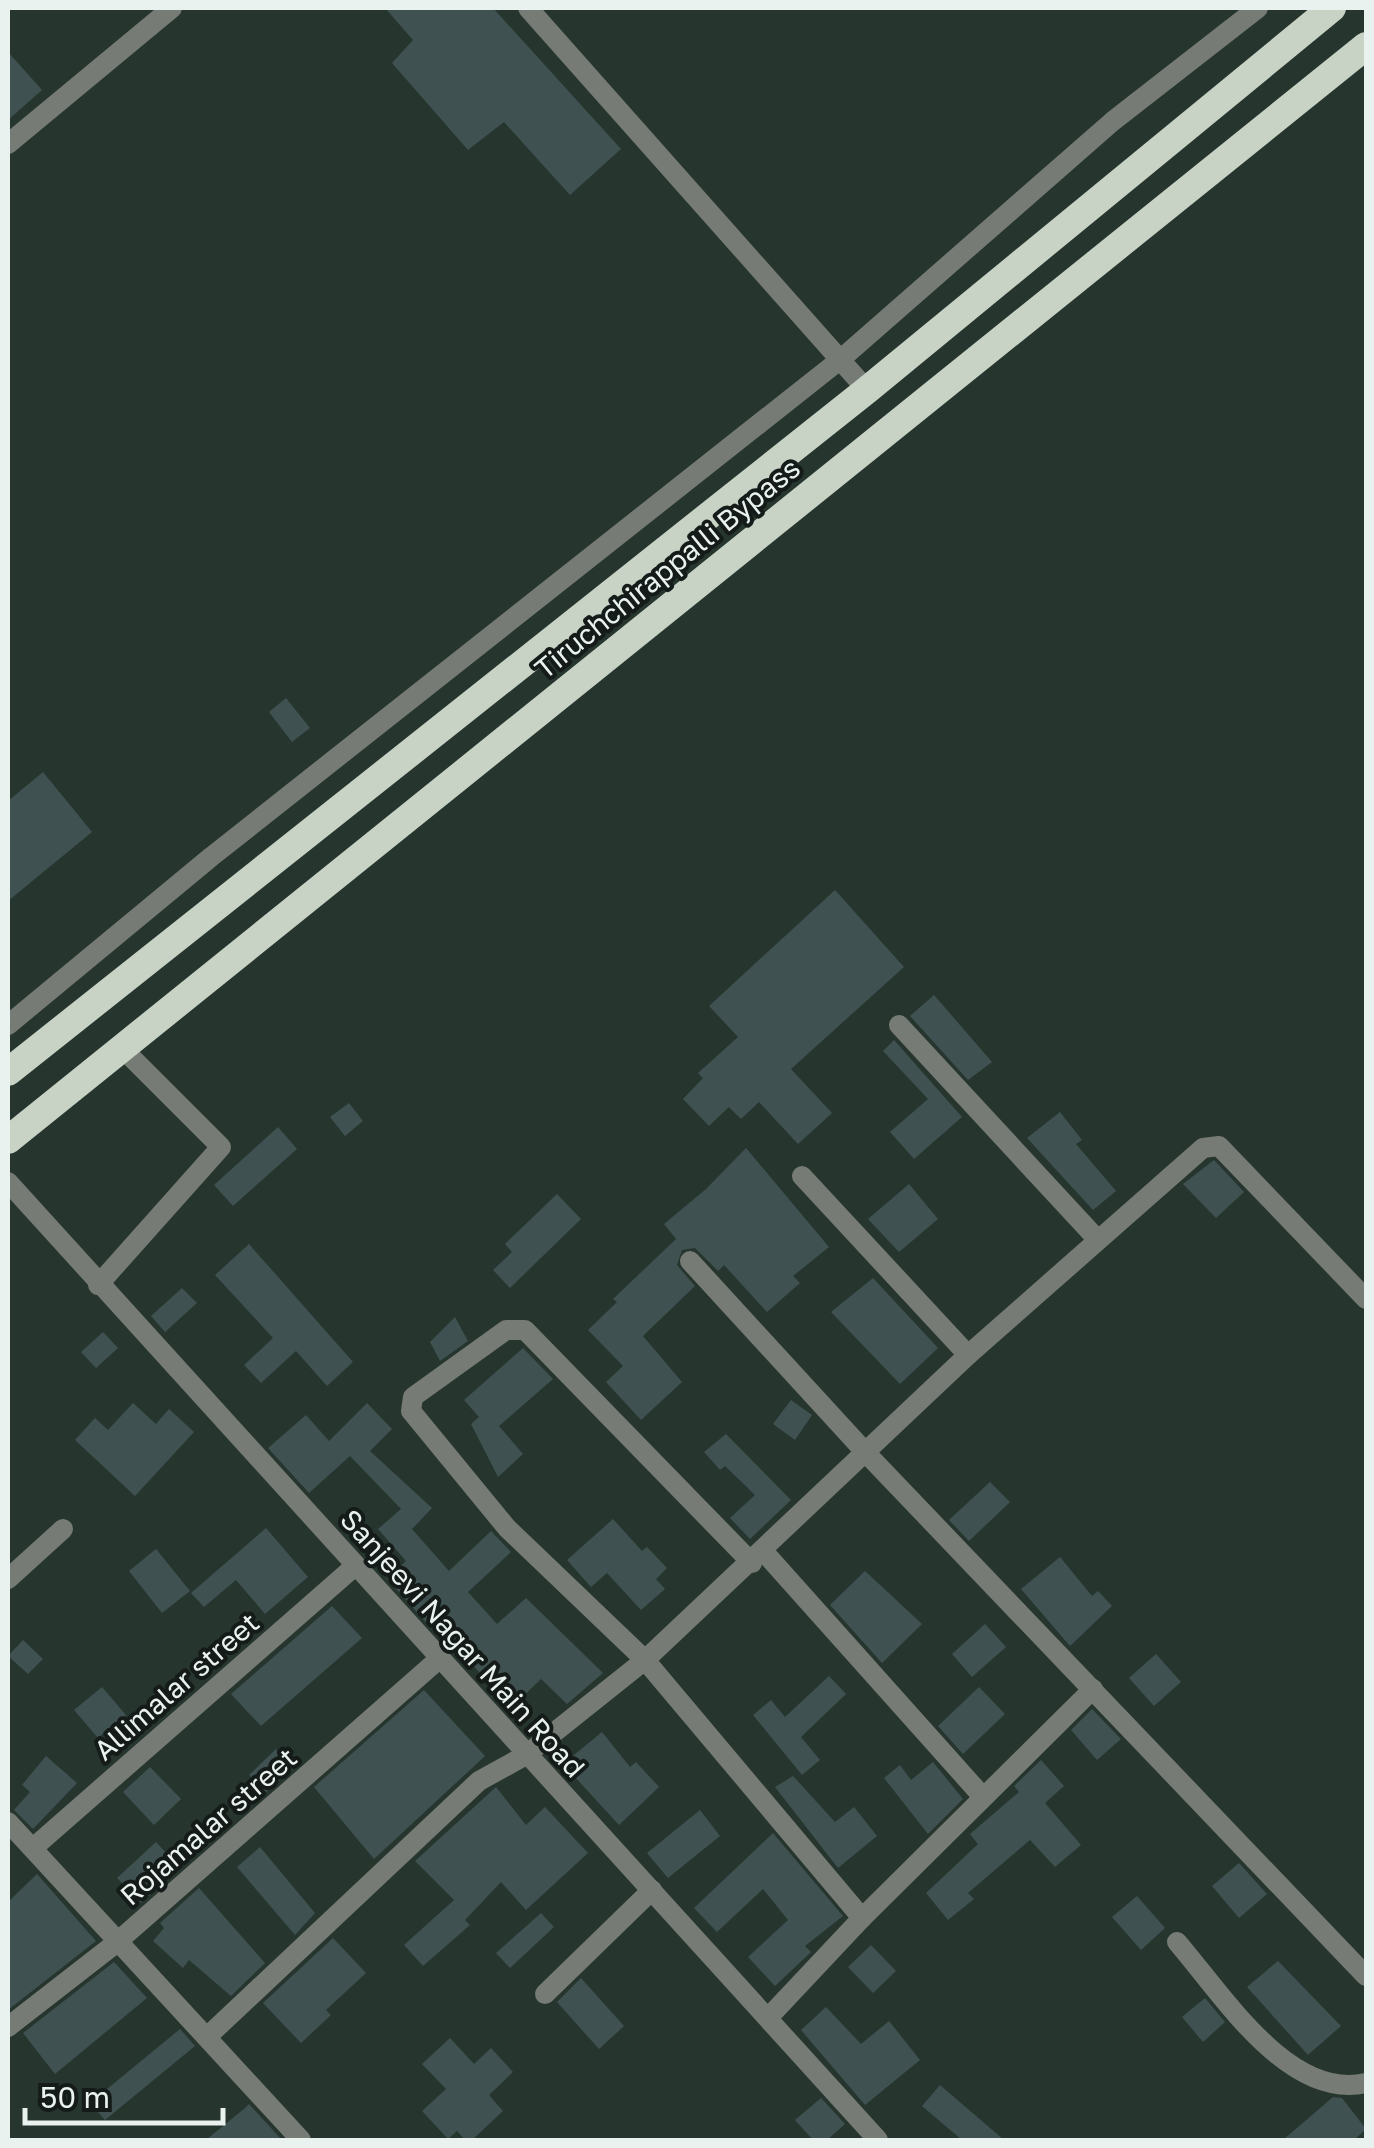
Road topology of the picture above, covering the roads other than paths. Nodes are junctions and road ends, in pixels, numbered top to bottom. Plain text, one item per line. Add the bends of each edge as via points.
1 (172, 8) edge
2 (528, 8) edge
3 (1258, 8) edge
4 (1332, 8) edge
5 (1366, 46) edge
6 (8, 144) edge
7 (841, 360) junction
8 (867, 390) junction
9 (8, 1025) edge
10 (899, 1025) dead end
11 (123, 1049) junction
12 (8, 1072) edge
13 (8, 1140) edge
14 (802, 1176) dead end
15 (8, 1182) edge
16 (1098, 1240) junction
17 (690, 1261) dead end
18 (98, 1285) junction
19 (1366, 1298) edge
20 (968, 1355) junction
21 (867, 1454) junction
22 (63, 1529) dead end
23 (758, 1558) junction
24 (355, 1566) junction
25 (8, 1578) edge
26 (439, 1658) junction
27 (645, 1660) junction
28 (1093, 1689) junction
29 (526, 1755) junction
30 (983, 1797) junction
31 (8, 1822) edge
32 (33, 1848) junction
33 (652, 1890) junction
34 (862, 1918) junction
35 (1176, 1942) dead end
36 (116, 1944) junction
37 (1366, 1976) edge
38 (545, 1994) dead end
39 (768, 2018) junction
40 (8, 2027) edge
41 (208, 2035) junction
42 (1366, 2084) edge
43 (875, 2139) edge
44 (302, 2140) edge

1 - 6 street
2 - 7 street
3 - 7 street via 1113,120
4 - 8 highway, Tiruchchirappalli Bypass
5 - 11 highway, Tiruchchirappalli Bypass
7 - 8 street
7 - 9 street
8 - 12 highway, Tiruchchirappalli Bypass
10 - 16 street
11 - 13 highway, Tiruchchirappalli Bypass
11 - 18 street via 221,1147
14 - 20 street
15 - 18 street, Sanjeevi Nagar Main Road
16 - 19 street via 1212,1144
16 - 20 street
17 - 21 street
18 - 24 street, Sanjeevi Nagar Main Road
20 - 21 street
21 - 23 street
21 - 28 street
22 - 25 street
23 - 27 street
23 - 27 street via 525,1330 506,1330 413,1396 411,1411 478,1495
23 - 30 street
24 - 26 street, Sanjeevi Nagar Main Road
24 - 32 street, Allimalar street
26 - 29 street, Sanjeevi Nagar Main Road
26 - 36 street, Rojamalar street
27 - 29 street
27 - 34 street
28 - 30 street
28 - 37 street
29 - 33 street, Sanjeevi Nagar Main Road
29 - 41 street via 480,1781
30 - 34 street
31 - 32 street
32 - 36 street
33 - 38 street
33 - 39 street, Sanjeevi Nagar Main Road
34 - 39 street
35 - 42 street via 1282,2060 1328,2085
36 - 40 street, Rojamalar street
36 - 41 street
39 - 43 street, Sanjeevi Nagar Main Road
41 - 44 street

